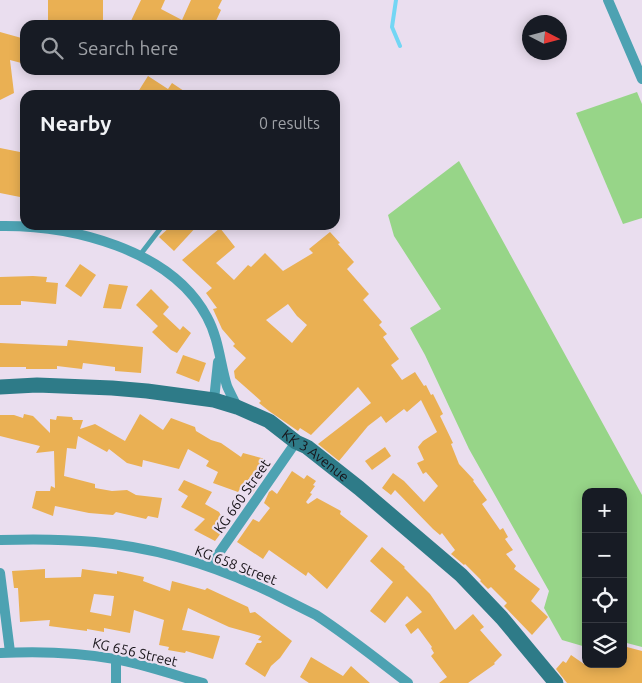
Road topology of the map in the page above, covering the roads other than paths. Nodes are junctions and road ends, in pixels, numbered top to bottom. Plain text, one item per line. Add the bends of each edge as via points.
1 (608, 0) edge
2 (642, 79) edge
3 (0, 226) edge
4 (20, 227) edge
5 (52, 230) edge
6 (159, 230) edge
7 (140, 255) junction
8 (219, 349) junction
9 (0, 387) edge
10 (214, 400) junction
11 (237, 407) junction
12 (296, 442) junction
13 (0, 540) edge
14 (210, 566) junction
15 (0, 573) edge
16 (5, 652) edge
17 (116, 659) junction
18 (116, 683) edge
19 (203, 683) edge
20 (408, 683) edge
21 (556, 683) edge

1 - 2 street
3 - 4 street
5 - 7 street via 108,241
6 - 7 lane
7 - 8 street via 177,281 194,298 207,317
8 - 10 street
8 - 11 street via 228,389
9 - 10 street, KK 3 Avenue via 112,388
10 - 11 street, KK 3 Avenue
11 - 12 street, KK 3 Avenue via 269,421
12 - 14 street, KG 660 Street
12 - 21 street, KK 3 Avenue via 359,488 461,575
13 - 14 street, KG 658 Street via 96,542 146,549
14 - 20 street, KG 658 Street via 315,615
15 - 16 street
16 - 17 street, KG 656 Street via 71,652
17 - 18 street
17 - 19 street, KG 656 Street

